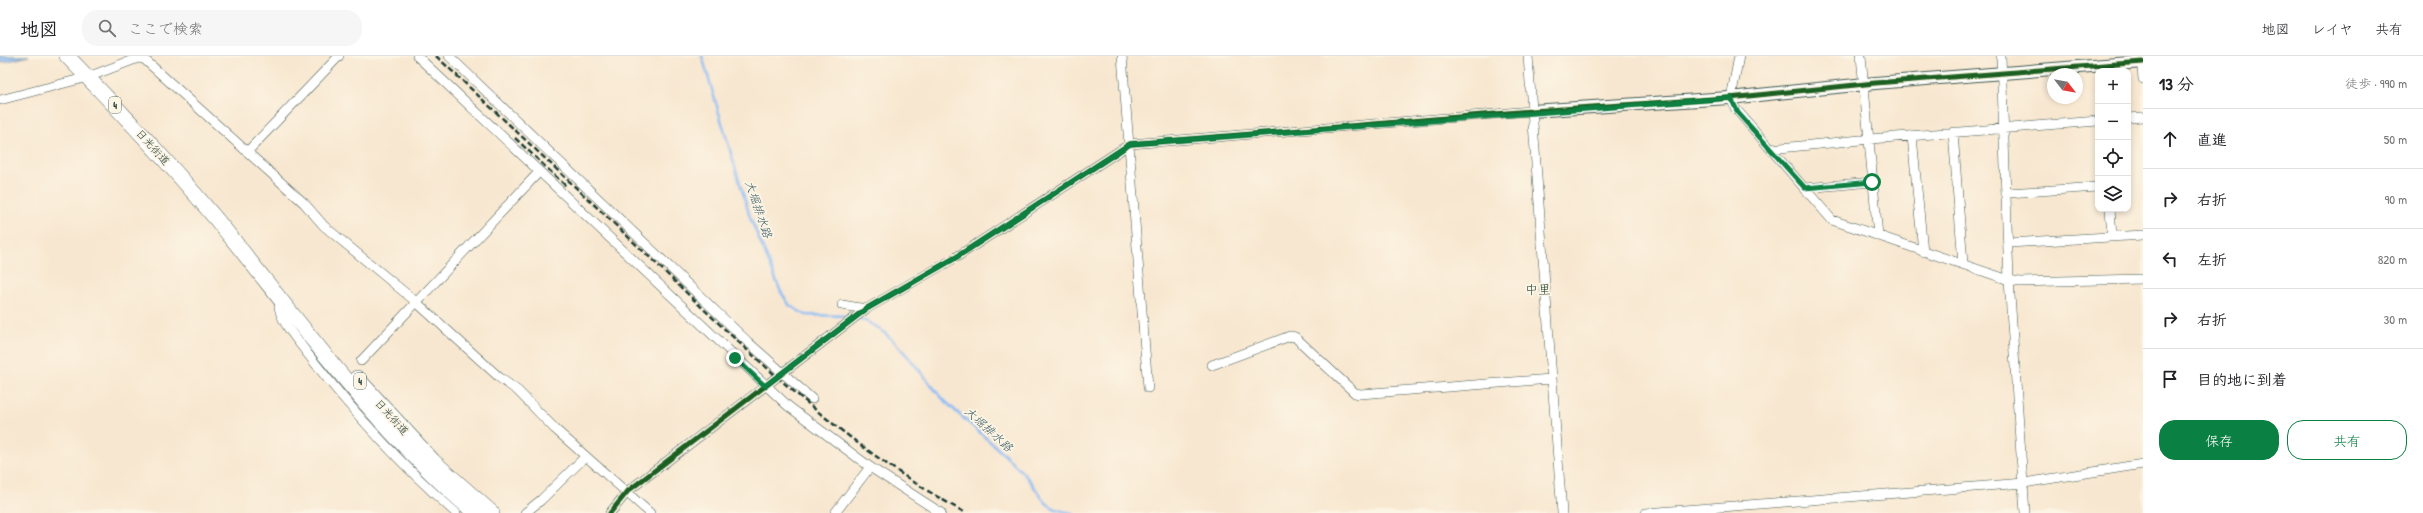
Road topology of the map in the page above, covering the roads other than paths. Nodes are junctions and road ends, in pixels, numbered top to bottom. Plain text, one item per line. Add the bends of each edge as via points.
1 (67, 56) edge
2 (339, 56) edge
3 (417, 56) edge
4 (448, 56) edge
5 (1122, 56) edge
6 (1528, 56) edge
7 (1739, 56) edge
8 (1861, 56) edge
9 (2001, 56) edge
10 (2142, 60) edge
11 (83, 73) junction
12 (2003, 74) junction
13 (2143, 79) edge
14 (1863, 84) junction
15 (1731, 98) junction
16 (0, 100) edge
17 (1532, 111) junction
18 (2143, 117) edge
19 (2131, 118) edge
20 (2095, 120) edge
21 (2005, 129) junction
22 (1953, 132) junction
23 (1912, 136) junction
24 (1870, 139) junction
25 (1130, 144) junction
26 (1771, 149) junction
27 (248, 151) junction
28 (539, 172) junction
29 (1872, 182) junction
30 (2095, 187) edge
31 (1805, 188) junction
32 (2007, 193) junction
33 (2110, 212) edge
34 (2143, 235) edge
35 (1878, 236) junction
36 (2112, 237) junction
37 (2008, 243) junction
38 (1923, 252) junction
39 (1963, 264) junction
40 (2143, 279) edge
41 (2008, 280) junction
42 (284, 299) junction
43 (415, 301) junction
44 (842, 305) dead end
45 (866, 309) junction
46 (361, 361) dead end
47 (1212, 365) dead end
48 (783, 373) junction
49 (1551, 379) junction
50 (765, 386) junction
51 (1148, 388) dead end
52 (812, 399) dead end
53 (585, 456) junction
54 (2143, 464) edge
55 (870, 467) junction
56 (2024, 483) junction
57 (628, 491) junction
58 (456, 513) edge
59 (475, 513) edge
60 (492, 513) edge
61 (525, 513) edge
62 (610, 513) edge
63 (650, 513) edge
64 (835, 513) edge
65 (941, 513) edge
66 (1562, 513) edge
67 (1646, 513) edge
68 (2025, 513) edge

1 - 11 highway, 日光街道 / 4
2 - 27 street
3 - 28 street
4 - 48 street
5 - 25 street
6 - 17 street
7 - 15 street
8 - 14 street
9 - 12 street
10 - 12 street
10 - 13 street
11 - 16 street
11 - 27 street via 138,58 144,59
11 - 42 highway, 日光街道 / 4 via 152,145
12 - 14 street
12 - 21 street
14 - 15 street
14 - 24 street
15 - 17 street
15 - 26 street via 1738,113
17 - 25 street
17 - 49 street
18 - 19 street
20 - 21 street
21 - 22 street
21 - 32 street
22 - 23 street
22 - 39 street
23 - 24 street
23 - 38 street
24 - 26 street
24 - 29 street
25 - 45 street via 955,258
25 - 51 street
26 - 31 street
27 - 43 street via 304,203 324,226
28 - 43 street
28 - 50 street
29 - 31 street
29 - 35 street
30 - 32 street
31 - 35 street via 1832,220
32 - 37 street
33 - 36 street
34 - 36 street
35 - 38 street
36 - 37 street
37 - 41 street
38 - 39 street
39 - 41 street
40 - 41 street via 2020,282
41 - 56 street
42 - 58 street via 280,312 285,323 329,380 398,460
42 - 59 highway, 日光街道 / 4 via 409,452
42 - 60 highway, 日光街道 / 4 via 428,456
43 - 46 street
43 - 53 street via 500,378 518,391
44 - 45 street
45 - 48 street
47 - 49 street via 1290,336 1355,393 1360,394
48 - 50 street
48 - 52 street
49 - 66 street
50 - 55 street
50 - 57 street
53 - 57 street
53 - 61 street
54 - 56 street
55 - 64 street
55 - 65 street
56 - 67 street
56 - 68 street
57 - 62 street
57 - 63 street

